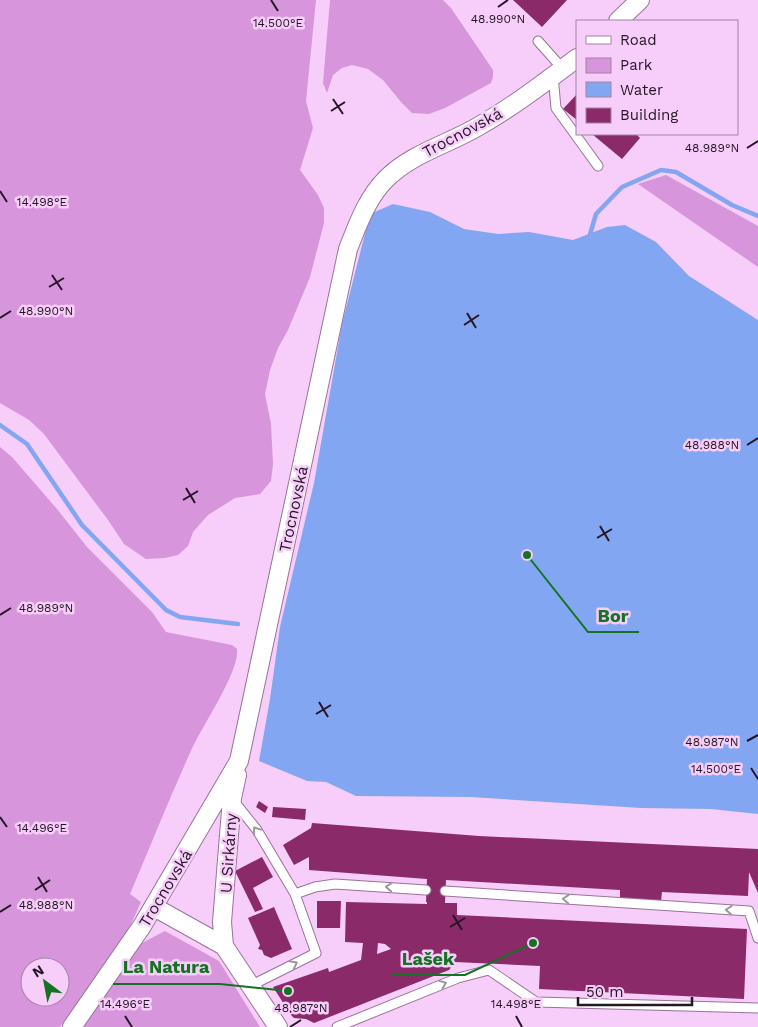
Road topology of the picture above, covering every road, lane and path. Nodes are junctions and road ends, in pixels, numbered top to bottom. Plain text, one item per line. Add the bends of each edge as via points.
1 (640, 0) edge
2 (619, 20) edge
3 (538, 41) dead end
4 (568, 66) edge
5 (598, 166) dead end
6 (240, 761) junction
7 (232, 798) junction
8 (426, 890) dead end
9 (445, 892) dead end
10 (295, 894) junction
11 (154, 907) junction
12 (758, 938) edge
13 (224, 946) junction
14 (250, 986) junction
15 (758, 1008) edge
16 (72, 1027) edge
17 (278, 1027) edge
18 (337, 1027) edge

1 - 2 street
3 - 4 lane
4 - 5 lane via 556,108
4 - 6 street, Trocnovská via 478,127 412,159 386,178 365,208 348,249
6 - 7 street, U Sirkárny
6 - 11 street, Trocnovská
10 -> 7 lane via 257,830
7 - 13 street, U Sirkárny via 222,922
8 -> 10 lane via 335,884
12 -> 9 lane via 749,911
14 -> 10 lane via 316,953
11 - 13 street, U Sirkárny
11 - 16 street, Trocnovská
13 - 14 street, U Sirkárny
14 - 17 street, U Sirkárny
18 -> 15 lane via 458,978 489,970 536,1002

